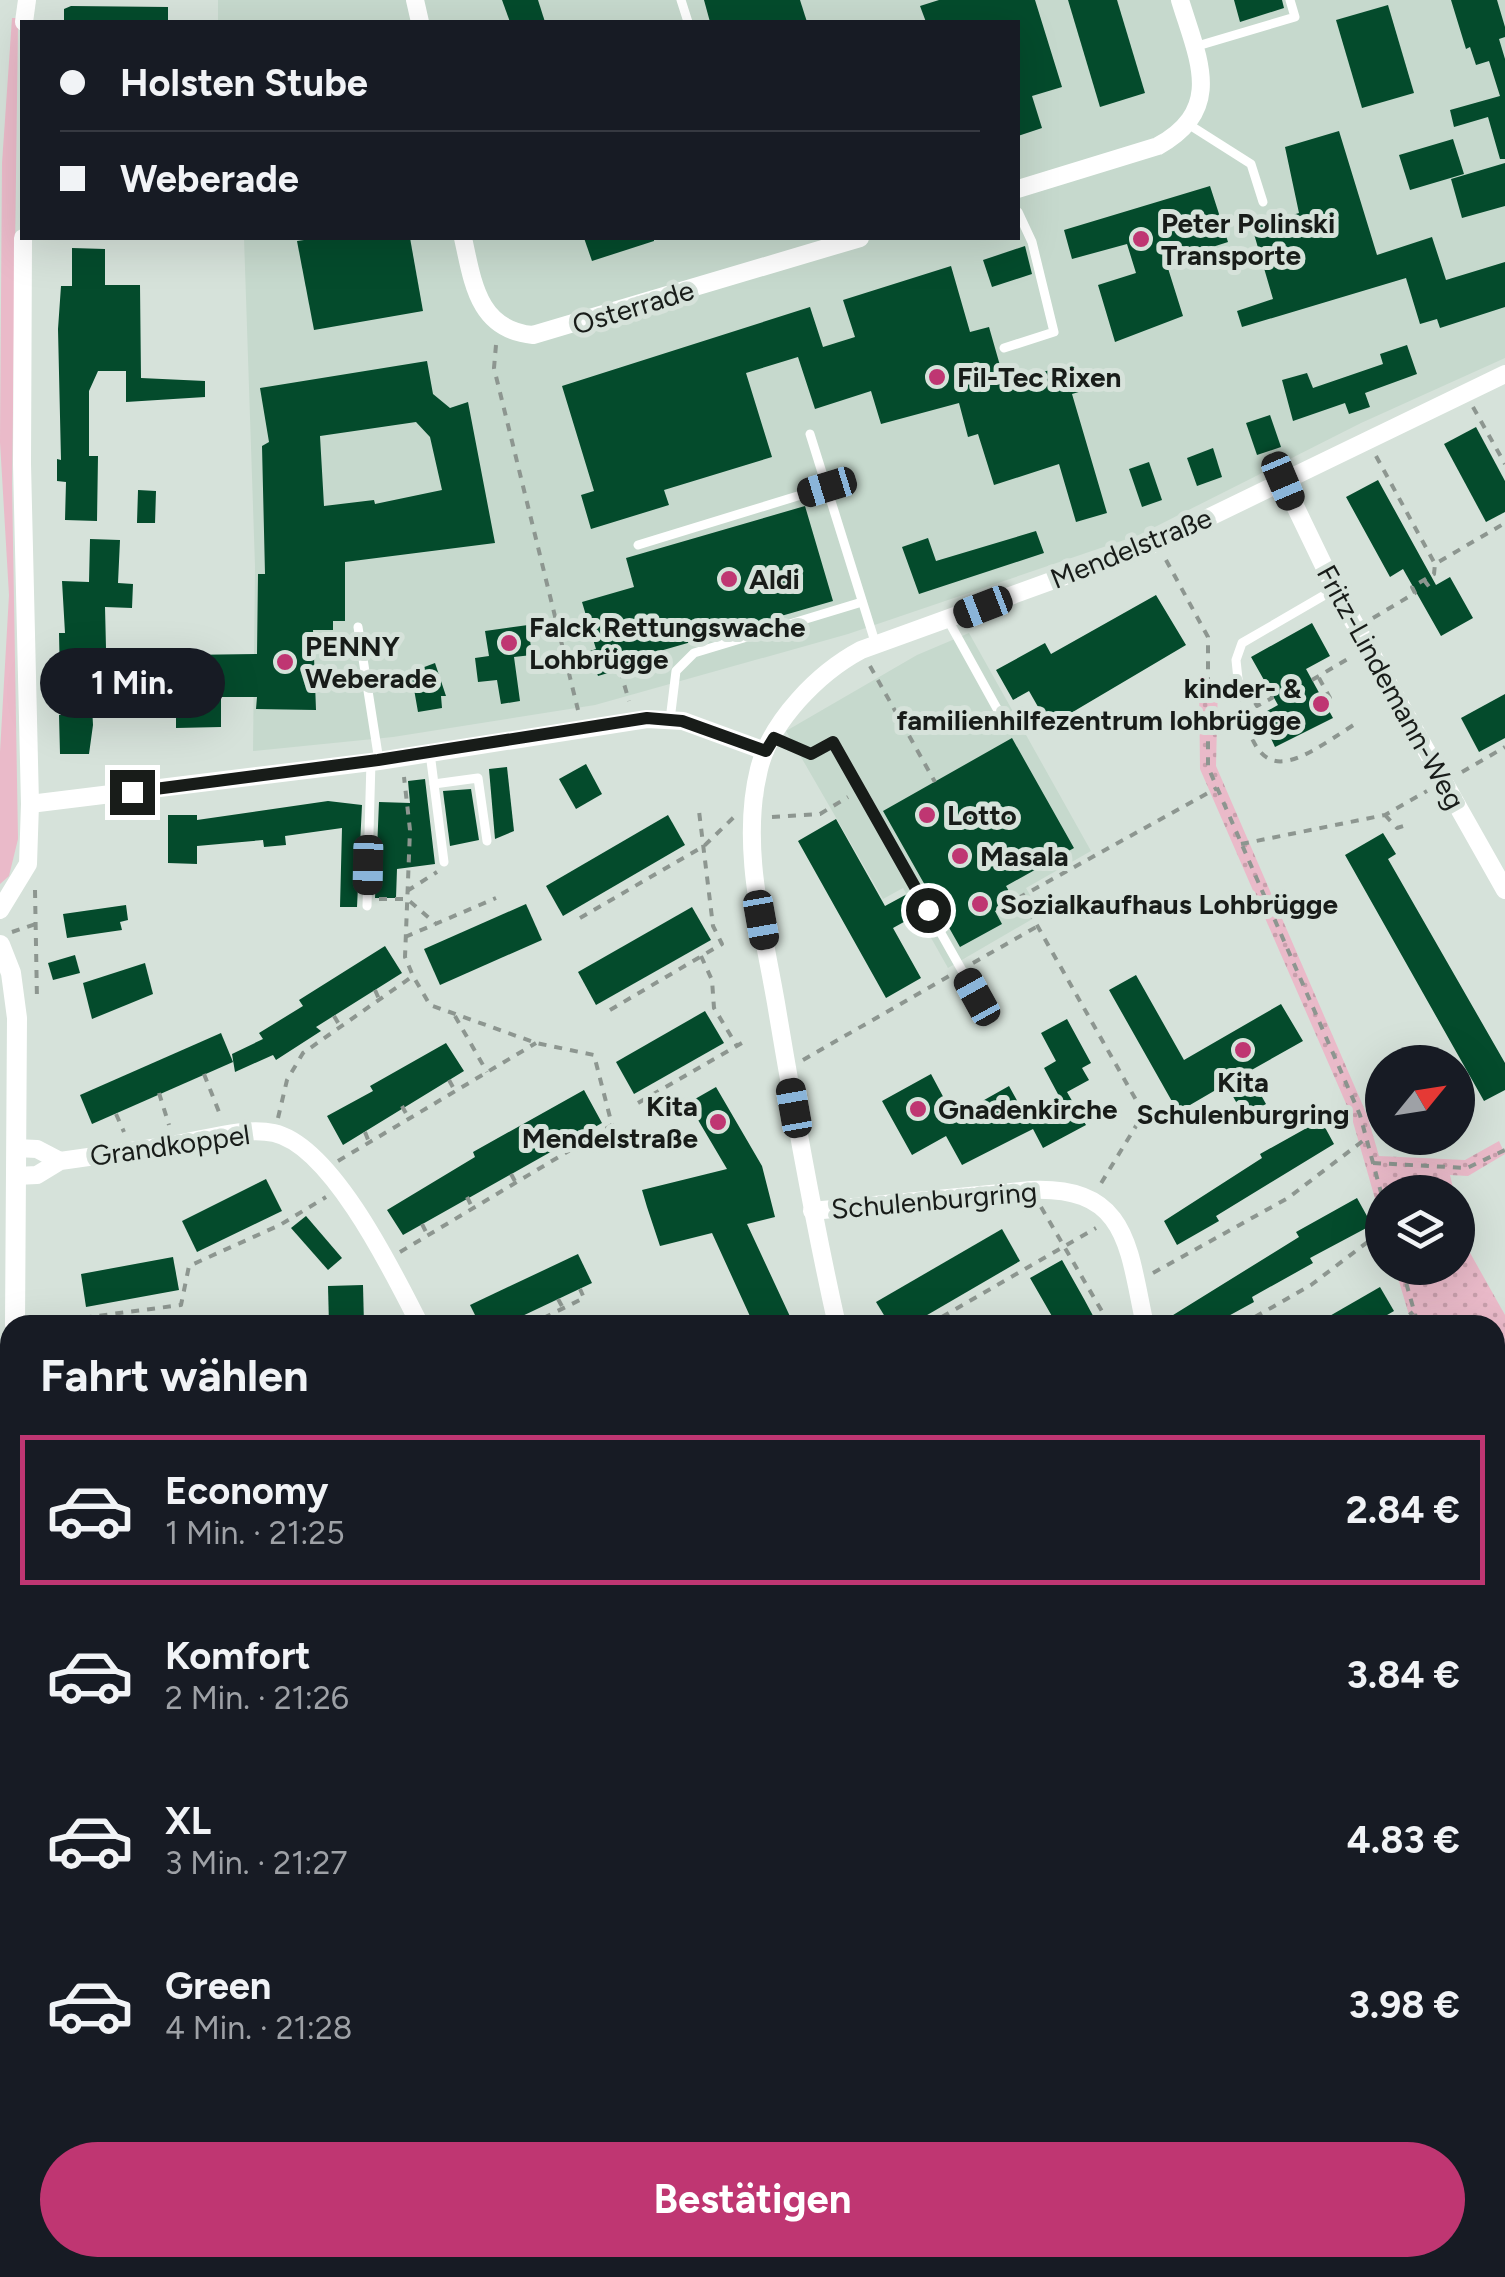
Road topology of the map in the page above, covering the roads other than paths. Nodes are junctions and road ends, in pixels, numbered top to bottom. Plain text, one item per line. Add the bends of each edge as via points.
1 (1180, 0) edge
2 (1290, 0) edge
3 (1194, 46) junction
4 (1188, 124) junction
5 (1020, 188) edge
6 (1262, 202) dead end
7 (1020, 216) edge
8 (23, 240) edge
9 (464, 240) edge
10 (853, 240) edge
11 (1004, 348) dead end
12 (1505, 374) edge
13 (810, 434) dead end
14 (1283, 481) junction
15 (827, 487) junction
16 (638, 546) dead end
17 (1336, 589) junction
18 (862, 602) junction
19 (948, 620) junction
20 (358, 627) dead end
21 (868, 648) junction
22 (1238, 679) road end
23 (1000, 714) dead end
24 (670, 720) junction
25 (769, 744) junction
26 (430, 753) junction
27 (375, 761) junction
28 (434, 784) junction
29 (30, 804) junction
30 (486, 841) dead end
31 (444, 862) road end
32 (1505, 890) edge
33 (367, 902) road end
34 (0, 910) edge
35 (0, 942) edge
36 (977, 997) dead end
37 (0, 998) edge
38 (17, 1036) junction
39 (16, 1148) junction
40 (60, 1162) junction
41 (16, 1176) junction
42 (812, 1210) junction
43 (15, 1315) edge
44 (415, 1315) edge
45 (835, 1315) edge
46 (1143, 1315) edge

1 - 3 street
2 - 3 lane via 1295,17
3 - 4 street via 1203,92
4 - 5 street via 1158,146
4 - 6 lane via 1251,164
7 - 11 lane via 1054,332
8 - 29 street
9 - 10 street, Osterrade via 483,310 514,333 554,332
12 - 14 street, Mendelstraße
13 - 15 lane
14 - 17 street, Fritz-Lindemann-Weg
14 - 19 street, Mendelstraße via 1156,543
15 - 16 lane
15 - 18 lane
17 - 22 lane via 1242,644
17 - 32 street, Fritz-Lindemann-Weg
18 - 21 lane
18 - 24 lane via 694,653 676,671
19 - 21 street, Mendelstraße
19 - 23 lane
20 - 27 lane
21 - 25 street, Mendelstraße via 828,672
24 - 25 street
24 - 26 street via 647,718
25 - 36 lane via 811,754 833,742
25 - 42 street, Mendelstraße via 753,818 761,920
26 - 27 street
26 - 28 lane
27 - 29 street
27 - 33 lane
28 - 30 lane via 478,778
28 - 31 lane
29 - 34 street via 28,864
35 - 38 street via 14,988
37 - 38 street
38 - 39 street
39 - 40 street, Grandkoppel via 37,1149
39 - 41 street
40 - 41 street, Grandkoppel via 37,1176
40 - 44 street, Grandkoppel via 274,1133 306,1150 338,1189
41 - 43 street
42 - 45 street, Mendelstraße
42 - 46 street, Schulenburgring via 1060,1188 1092,1199 1114,1218

